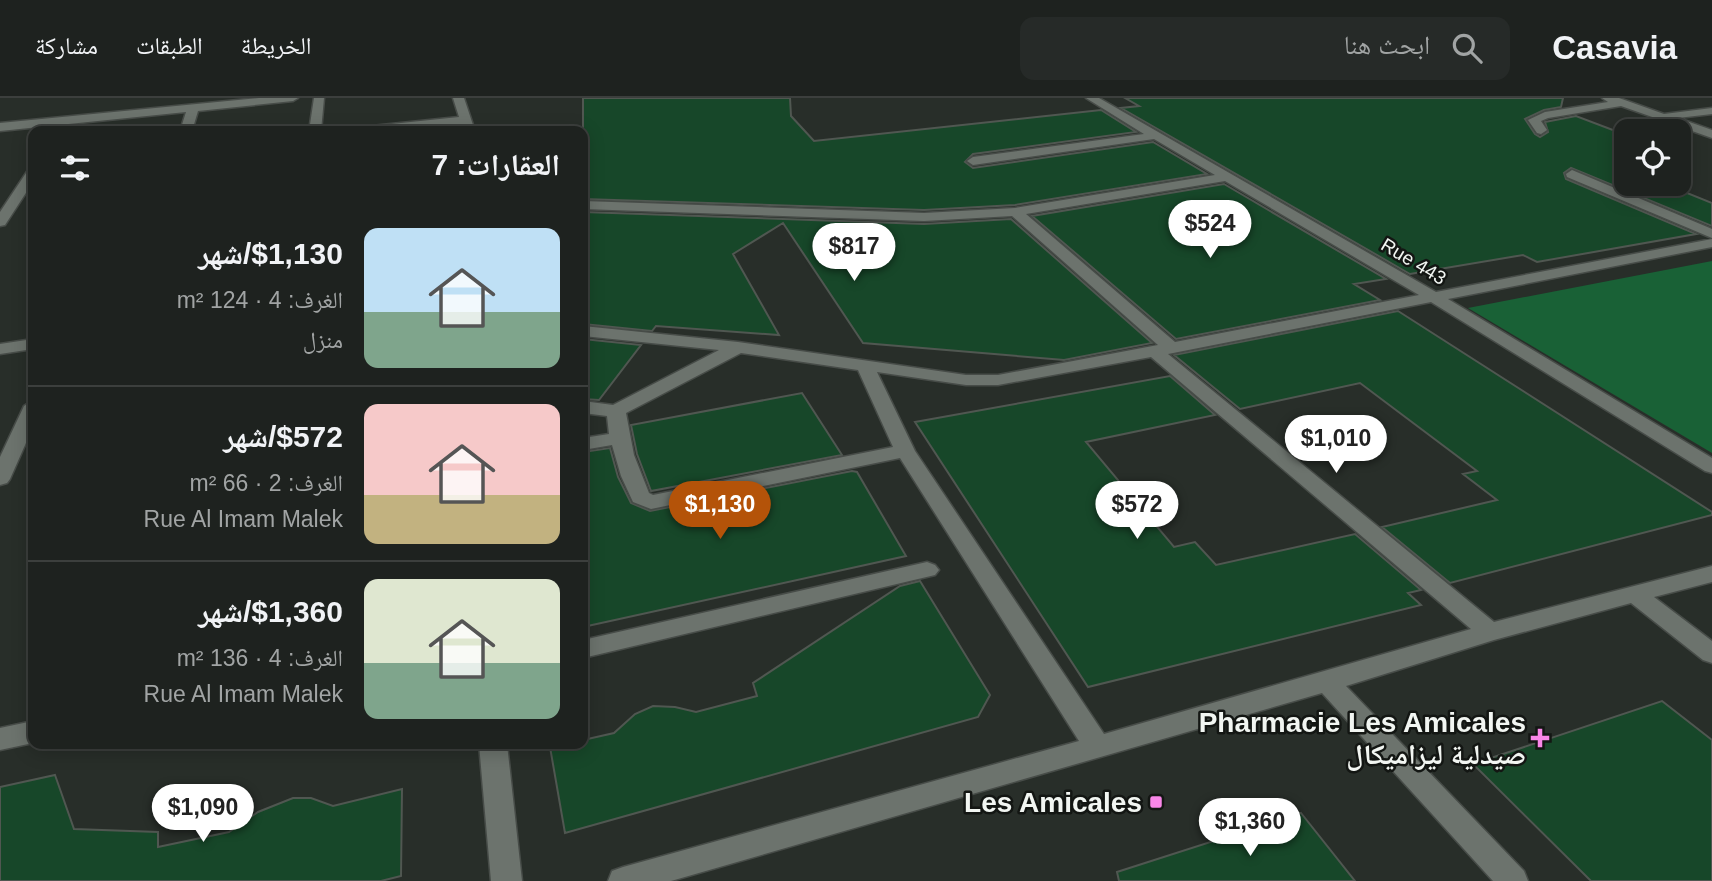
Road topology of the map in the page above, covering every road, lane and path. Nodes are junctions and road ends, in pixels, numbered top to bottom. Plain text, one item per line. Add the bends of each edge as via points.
1 (293, 98) edge
2 (319, 98) edge
3 (459, 98) edge
4 (1091, 98) edge
5 (1608, 98) edge
6 (1622, 103) junction
7 (192, 108) junction
8 (1712, 111) edge
9 (1662, 117) junction
10 (70, 120) junction
11 (468, 125) edge
12 (66, 126) edge
13 (187, 126) edge
14 (316, 126) edge
15 (450, 126) edge
16 (0, 127) edge
17 (1541, 130) dead end
18 (1712, 134) edge
19 (1153, 136) junction
20 (973, 160) dead end
21 (1572, 174) dead end
22 (1228, 177) junction
23 (28, 183) edge
24 (588, 205) edge
25 (1015, 212) junction
26 (0, 222) edge
27 (1712, 234) edge
28 (1712, 243) edge
29 (1432, 296) junction
30 (588, 332) edge
31 (28, 345) edge
32 (738, 347) junction
33 (0, 349) edge
34 (1163, 349) junction
35 (866, 368) junction
36 (588, 408) edge
37 (616, 411) junction
38 (28, 417) edge
39 (619, 438) junction
40 (588, 443) edge
41 (905, 451) junction
42 (1712, 467) edge
43 (0, 479) edge
44 (928, 570) dead end
45 (1712, 575) edge
46 (1637, 596) junction
47 (1490, 632) junction
48 (588, 648) edge
49 (1712, 654) edge
50 (1328, 682) junction
51 (28, 733) edge
52 (0, 739) edge
53 (1098, 748) junction
54 (493, 749) edge
55 (506, 881) edge
56 (623, 881) edge
57 (1513, 881) edge

1 - 7 street
2 - 14 street
3 - 11 street
4 - 19 street, Rue 443
5 - 6 street
6 - 9 street
6 - 17 street via 1545,115 1534,120
7 - 10 street
7 - 13 street
8 - 9 street
9 - 18 street
10 - 12 street
10 - 16 street
11 - 15 street
19 - 20 street
19 - 22 street, Rue 443
21 - 27 street
22 - 25 street
22 - 29 street, Rue 443
23 - 26 street
24 - 25 street via 924,217
25 - 34 street
28 - 29 street
29 - 34 street
29 - 42 street, Rue 443
30 - 32 street
31 - 33 street
32 - 35 street
32 - 37 street
34 - 35 street via 998,380
34 - 47 street
35 - 41 street
36 - 37 street
37 - 39 street
38 - 43 street
39 - 40 street
39 - 41 street via 640,497 651,502
41 - 53 street
44 - 48 street
45 - 46 street
46 - 47 street
46 - 49 street
47 - 50 street
50 - 53 street
50 - 57 street
51 - 52 street
53 - 56 street
54 - 55 street

